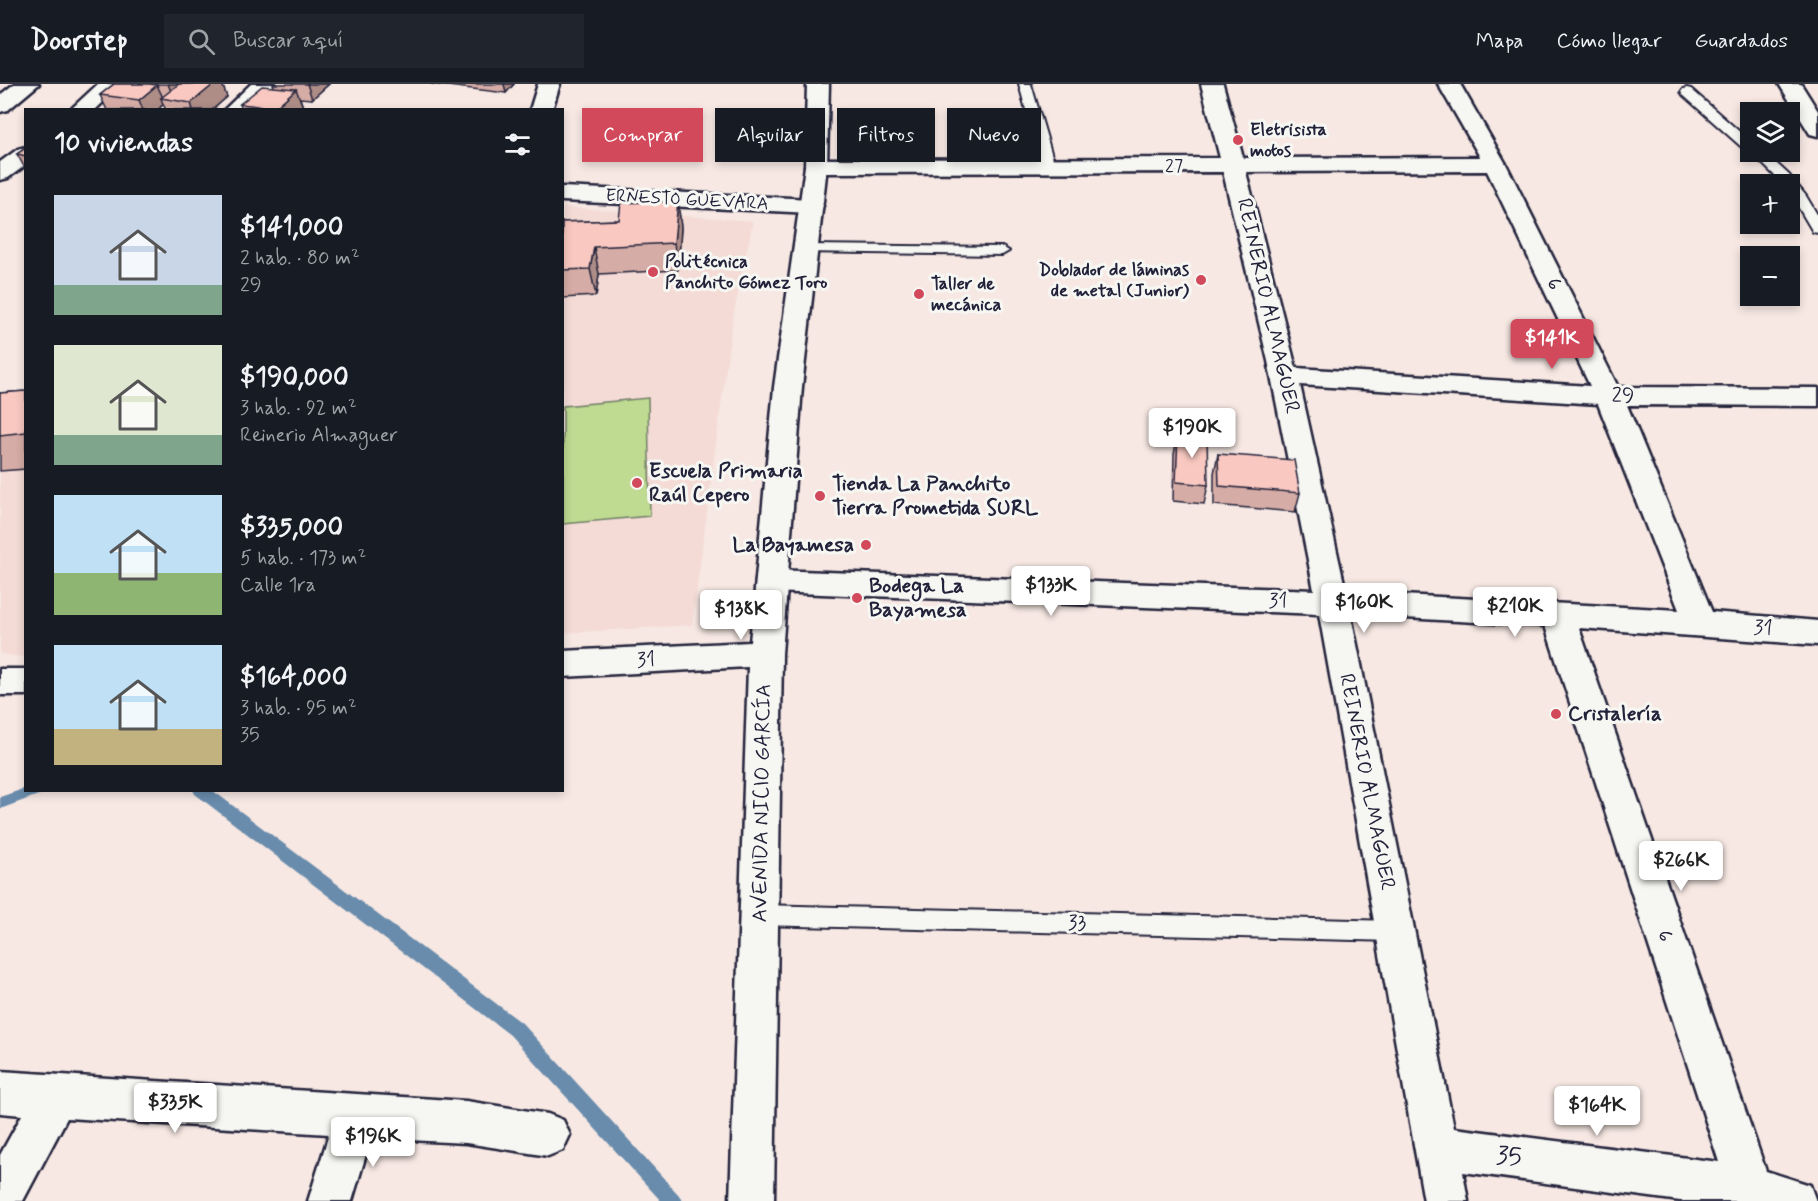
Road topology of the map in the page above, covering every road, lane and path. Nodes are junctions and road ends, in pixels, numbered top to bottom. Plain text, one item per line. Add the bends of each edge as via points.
1 (28, 84) edge
2 (111, 84) edge
3 (264, 84) edge
4 (549, 84) edge
5 (818, 84) edge
6 (1025, 84) edge
7 (1212, 84) edge
8 (1449, 84) edge
9 (1790, 84) edge
10 (1687, 92) dead end
11 (0, 105) edge
12 (83, 108) edge
13 (237, 108) edge
14 (543, 108) edge
15 (1818, 129) edge
16 (1740, 138) edge
17 (24, 155) edge
18 (1769, 162) edge
19 (1495, 164) junction
20 (816, 166) junction
21 (1048, 166) junction
22 (1234, 166) junction
23 (0, 173) edge
24 (564, 194) edge
25 (811, 206) junction
26 (1818, 229) edge
27 (805, 249) junction
28 (1002, 251) dead end
29 (1286, 376) junction
30 (1609, 396) junction
31 (1818, 397) edge
32 (772, 581) junction
33 (1332, 603) junction
34 (1558, 615) junction
35 (1700, 623) junction
36 (1818, 633) edge
37 (765, 654) junction
38 (564, 664) edge
39 (0, 682) edge
40 (24, 682) edge
41 (759, 915) junction
42 (1395, 931) junction
43 (0, 1092) edge
44 (55, 1097) junction
45 (356, 1116) junction
46 (548, 1136) dead end
47 (1436, 1147) junction
48 (1750, 1188) junction
49 (0, 1199) edge
50 (330, 1201) edge
51 (752, 1201) edge
52 (1446, 1201) edge
53 (1794, 1201) edge

1 - 11 street
2 - 12 street
3 - 13 street
4 - 14 street
5 - 20 street, AVENIDA NICIO GARCÍA
6 - 21 lane
7 - 22 street, REINERIO ALMAGUER
8 - 19 street, 6
9 - 15 street
10 - 16 lane
17 - 23 street
18 - 26 lane via 1802,198
19 - 22 street, 27
19 - 30 street, 6
20 - 21 street, 27
20 - 25 street, AVENIDA NICIO GARCÍA
21 - 22 street, 27
22 - 29 street, REINERIO ALMAGUER
24 - 25 street, ERNESTO GUEVARA
25 - 27 street, AVENIDA NICIO GARCÍA
27 - 28 lane
27 - 32 street, AVENIDA NICIO GARCÍA via 788,387
29 - 30 street, 29
29 - 33 street, REINERIO ALMAGUER
30 - 31 street, 29
30 - 35 street, 6
32 - 33 street, 31
32 - 37 street, AVENIDA NICIO GARCÍA
33 - 34 street, 31
33 - 42 street, REINERIO ALMAGUER
34 - 35 street, 31
34 - 48 street, 6
35 - 36 street, 31
37 - 38 street, 31
37 - 41 street, AVENIDA NICIO GARCÍA
39 - 40 street
41 - 42 lane, 33
41 - 51 street, AVENIDA NICIO GARCÍA
42 - 47 street, REINERIO ALMAGUER
43 - 44 street
44 - 45 street
44 - 49 street
45 - 46 street via 466,1122
45 - 50 street
47 - 48 street, 35
47 - 52 street, REINERIO ALMAGUER
48 - 53 street, 35

